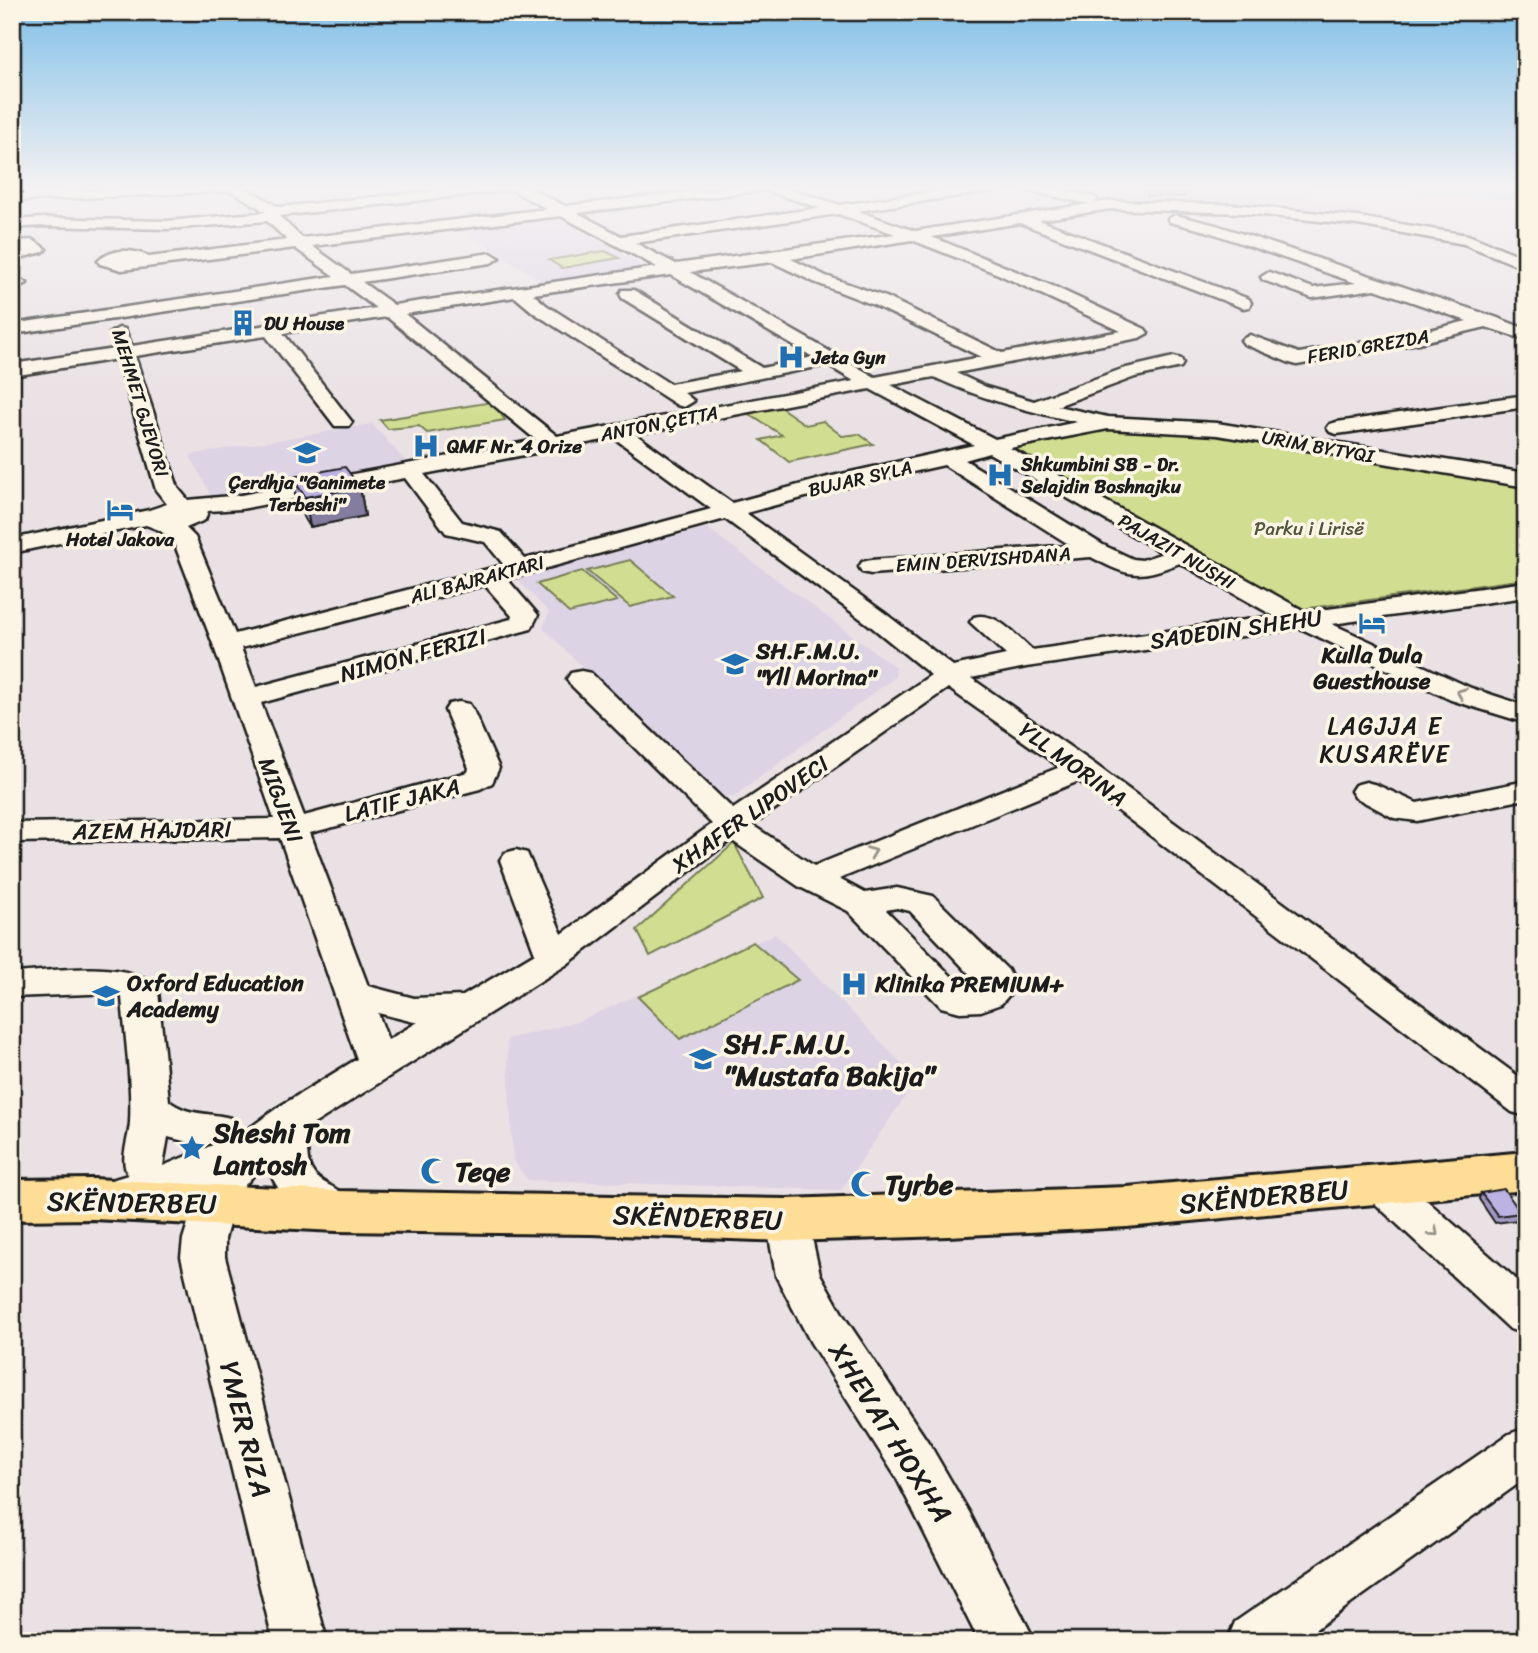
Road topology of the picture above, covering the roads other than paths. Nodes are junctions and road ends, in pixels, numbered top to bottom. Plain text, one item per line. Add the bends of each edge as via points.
1 (328, 264) edge
2 (495, 264) edge
3 (663, 264) edge
4 (714, 264) edge
5 (789, 264) edge
6 (988, 264) edge
7 (1140, 264) edge
8 (1319, 264) edge
9 (1489, 267) dead end
10 (673, 269) junction
11 (1526, 271) edge
12 (511, 276) junction
13 (1269, 277) dead end
14 (12, 279) edge
15 (351, 280) junction
16 (875, 281) dead end
17 (1378, 284) junction
18 (699, 285) junction
19 (12, 287) edge
20 (675, 288) dead end
21 (651, 291) dead end
22 (880, 301) junction
23 (1243, 303) dead end
24 (565, 305) dead end
25 (540, 309) junction
26 (391, 311) junction
27 (114, 315) junction
28 (1489, 321) junction
29 (12, 329) edge
30 (271, 330) junction
31 (1526, 335) edge
32 (1250, 340) dead end
33 (124, 353) junction
34 (830, 359) junction
35 (1000, 359) junction
36 (1174, 363) dead end
37 (12, 370) edge
38 (936, 371) junction
39 (760, 374) junction
40 (870, 382) junction
41 (666, 390) junction
42 (1526, 401) edge
43 (1035, 407) junction
44 (706, 414) junction
45 (342, 422) dead end
46 (1108, 423) junction
47 (1338, 428) dead end
48 (618, 431) junction
49 (552, 443) junction
50 (991, 446) junction
51 (947, 458) junction
52 (410, 470) junction
53 (1526, 480) edge
54 (729, 512) junction
55 (174, 515) junction
56 (12, 546) edge
57 (1095, 550) junction
58 (1184, 553) junction
59 (871, 567) dead end
60 (518, 569) junction
61 (491, 576) junction
62 (1526, 589) edge
63 (1300, 620) junction
64 (983, 622) dead end
65 (226, 644) junction
66 (1026, 659) junction
67 (948, 675) junction
68 (581, 679) dead end
69 (244, 699) junction
70 (459, 710) dead end
71 (1526, 715) edge
72 (1082, 769) junction
73 (1526, 790) edge
74 (1366, 791) dead end
75 (731, 825) junction
76 (292, 828) junction
77 (12, 833) edge
78 (516, 860) dead end
79 (810, 879) junction
80 (860, 904) dead end
81 (554, 957) junction
82 (12, 985) edge
83 (353, 995) junction
84 (474, 1007) junction
85 (377, 1064) junction
86 (1526, 1102) edge
87 (150, 1107) junction
88 (278, 1128) junction
89 (216, 1129) dead end
90 (143, 1165) dead end
91 (1526, 1171) edge
92 (1384, 1186) junction
93 (93, 1199) junction
94 (12, 1200) edge
95 (211, 1210) junction
96 (335, 1211) junction
97 (787, 1220) junction
98 (12, 1221) edge
99 (1526, 1316) edge
100 (1526, 1450) edge
101 (300, 1641) edge
102 (1007, 1641) edge
103 (1254, 1641) edge

1 - 15 street
2 - 12 street
3 - 10 street, PAJAZIT NUSHI
4 - 10 street
5 - 22 street
6 - 35 street, ANTON ÇETTA via 1139,333
7 - 23 street
8 - 17 street
9 - 11 street
10 - 12 street
10 - 18 street, PAJAZIT NUSHI
12 - 15 street
12 - 25 street
12 - 26 street
13 - 17 street via 1312,293
14 - 19 street via 19,283
15 - 26 street
15 - 27 street
16 - 22 street via 903,293
17 - 28 street
18 - 20 street
18 - 34 street, PAJAZIT NUSHI
21 - 39 street via 621,295
22 - 35 street
24 - 25 street
25 - 41 street
26 - 30 street
26 - 49 street
27 - 29 street
27 - 33 street, MEHMET GJEVORI
28 - 31 street
28 - 32 street, FERID GREZDA via 1297,359
30 - 33 street
30 - 45 street
33 - 37 street
33 - 55 street, MEHMET GJEVORI
34 - 39 street
34 - 40 street, PAJAZIT NUSHI
35 - 38 street, ANTON ÇETTA
36 - 43 street via 1129,373
38 - 40 street, ANTON ÇETTA
38 - 43 street, URIM BYTYQI via 979,391
39 - 41 street
40 - 44 street, ANTON ÇETTA
40 - 50 street, PAJAZIT NUSHI
41 - 44 street
42 - 47 street
43 - 46 street, URIM BYTYQI
44 - 48 street, ANTON ÇETTA
46 - 50 street, URIM BYTYQI
46 - 53 street, URIM BYTYQI via 1217,429
48 - 49 street, ANTON ÇETTA
48 - 54 street, YLL MORINA
49 - 52 street, ANTON ÇETTA
50 - 51 street, BUJAR SYLA
50 - 58 street, PAJAZIT NUSHI
51 - 54 street, BUJAR SYLA
51 - 57 street, EMIN DERVISHDANA
52 - 55 street, ANTON ÇETTA
52 - 60 street via 454,528 494,536
54 - 60 street, ALI BAJRAKTARI
54 - 67 street, YLL MORINA
55 - 56 street, ANTON ÇETTA
55 - 65 street, MIGJENI
57 - 58 street, EMIN DERVISHDANA via 1138,568
57 - 59 street, EMIN DERVISHDANA
58 - 63 street, PAJAZIT NUSHI
60 - 61 street, ALI BAJRAKTARI
61 - 65 street, ALI BAJRAKTARI
61 - 69 street, NIMON FERIZI via 525,615 522,624
62 - 63 street, SADEDIN SHEHU
63 - 66 street, SADEDIN SHEHU
71 -> 63 street, PAJAZIT NUSHI via 1461,694
64 - 66 street
65 - 69 street, MIGJENI
66 - 67 street, SADEDIN SHEHU
67 - 72 street, YLL MORINA
67 - 75 street, XHAFER LIPOVECI
68 - 75 street
69 - 76 street, MIGJENI
70 - 76 street, LATIF JAKA via 484,768 481,777
79 -> 72 street
72 - 86 street, YLL MORINA
73 - 74 street via 1417,812 1405,811
75 - 79 street
75 - 81 street, XHAFER LIPOVECI
76 - 77 street, AZEM HAJDARI
76 - 83 street, MIGJENI
78 - 81 street
79 - 80 street
81 - 84 street, XHAFER LIPOVECI
82 - 87 street via 114,981 134,985 142,998
83 - 84 street via 414,1010
83 - 85 street, MIGJENI
84 - 85 street, XHAFER LIPOVECI
85 - 88 street, XHAFER LIPOVECI
87 - 89 street via 173,1125
87 - 90 street
88 - 93 street via 228,1157 172,1180
88 - 95 street, XHAFER LIPOVECI via 222,1182
88 - 96 street via 297,1185 309,1198
91 - 92 main road, SKËNDERBEU
92 - 97 main road, SKËNDERBEU via 1127,1207
92 -> 99 street
93 - 94 main road, SKËNDERBEU
93 - 95 main road, SKËNDERBEU
95 - 96 main road, SKËNDERBEU
95 - 98 main road, SKËNDERBEU
95 - 101 street, YMER RIZA via 203,1257
96 - 97 main road, SKËNDERBEU
97 - 102 street, XHEVAT HOXHA via 798,1276 913,1461
100 - 103 street

